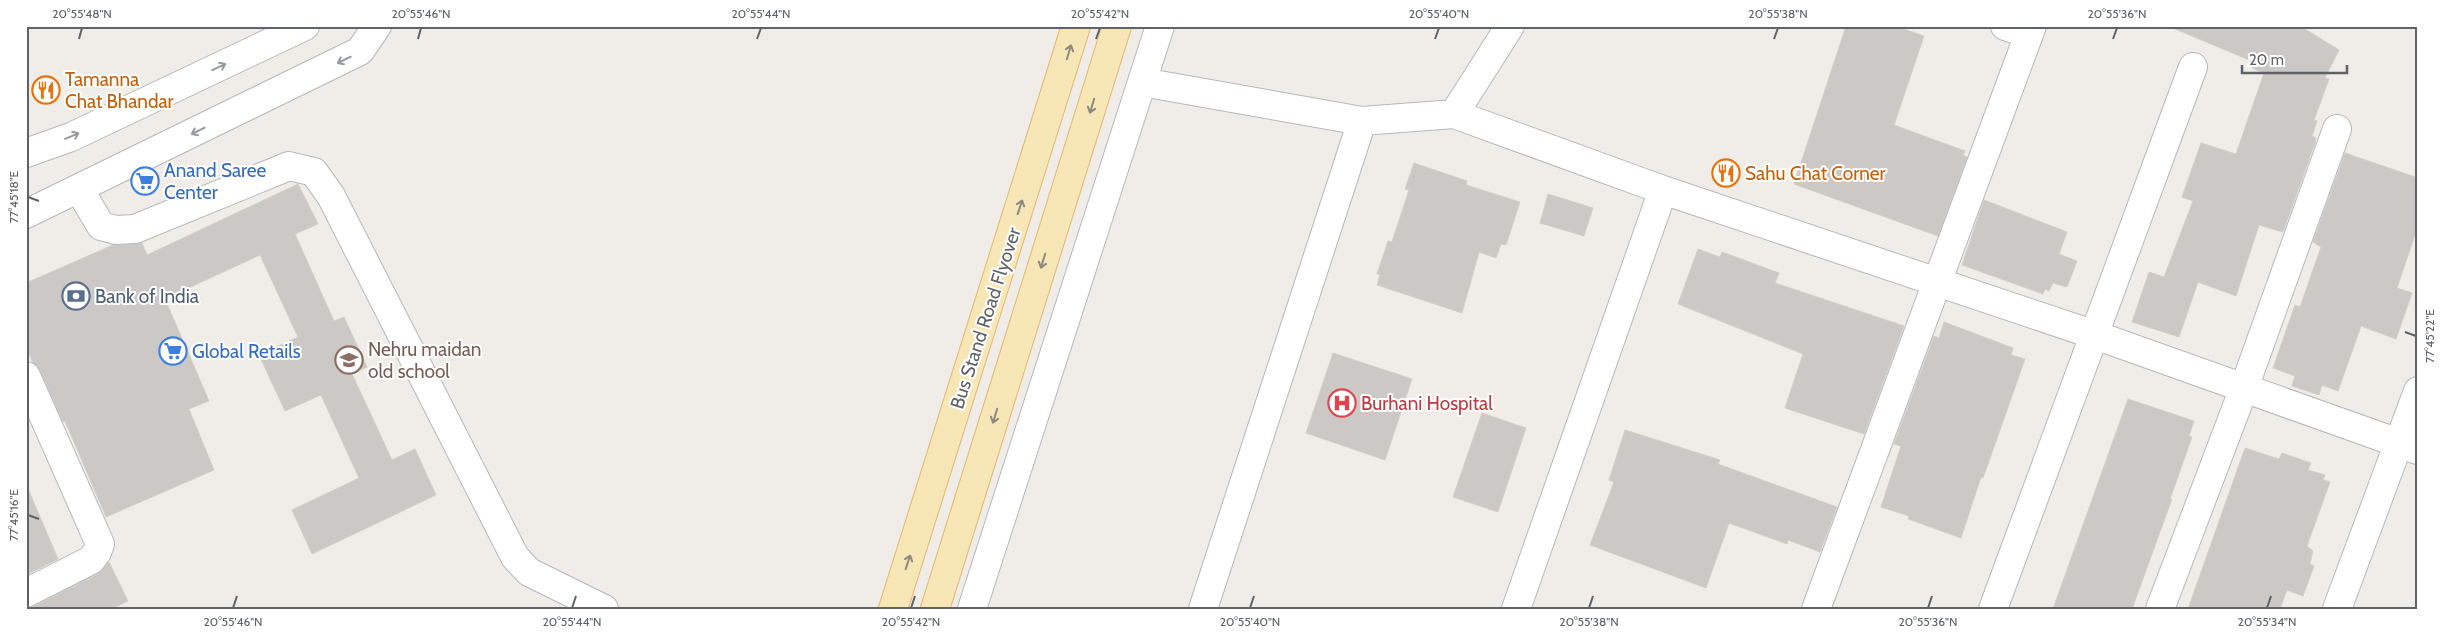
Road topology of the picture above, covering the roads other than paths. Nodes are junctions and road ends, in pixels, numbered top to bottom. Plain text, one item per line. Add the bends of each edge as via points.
1 (305, 26) edge
2 (377, 26) edge
3 (1076, 26) edge
4 (1117, 26) edge
5 (1160, 26) edge
6 (1510, 26) edge
7 (2022, 29) edge
8 (2193, 67) dead end
9 (1142, 82) junction
10 (1454, 114) junction
11 (1362, 121) junction
12 (2337, 129) dead end
13 (26, 153) edge
14 (79, 189) junction
15 (1663, 190) junction
16 (26, 214) edge
17 (1936, 282) junction
18 (2095, 335) junction
19 (26, 376) edge
20 (2244, 388) junction
21 (2418, 391) edge
22 (2409, 447) edge
23 (26, 593) edge
24 (604, 609) edge
25 (893, 609) edge
26 (935, 609) edge
27 (972, 609) edge
28 (1203, 609) edge
29 (1516, 609) edge
30 (1816, 609) edge
31 (1993, 609) edge
32 (2160, 609) edge
33 (2337, 609) edge

13 -> 1 street via 71,137
2 -> 14 street via 360,52
25 -> 3 main road, Bus Stand Road Flyover
4 -> 26 main road, Bus Stand Road Flyover
5 - 9 street
6 - 10 street
7 - 17 street
8 - 18 street
9 - 11 street
9 - 27 street
10 - 11 street
10 - 15 street
11 - 28 street
12 - 20 street
14 - 16 street
14 - 24 street via 101,226 116,230 135,229 289,166 314,172 332,196 515,557 529,572
15 - 17 street
15 - 29 street
17 - 18 street
17 - 30 street
18 - 20 street
18 - 31 street
19 - 23 street via 100,544 91,560
20 - 22 street
20 - 32 street
21 - 22 street
22 - 33 street

